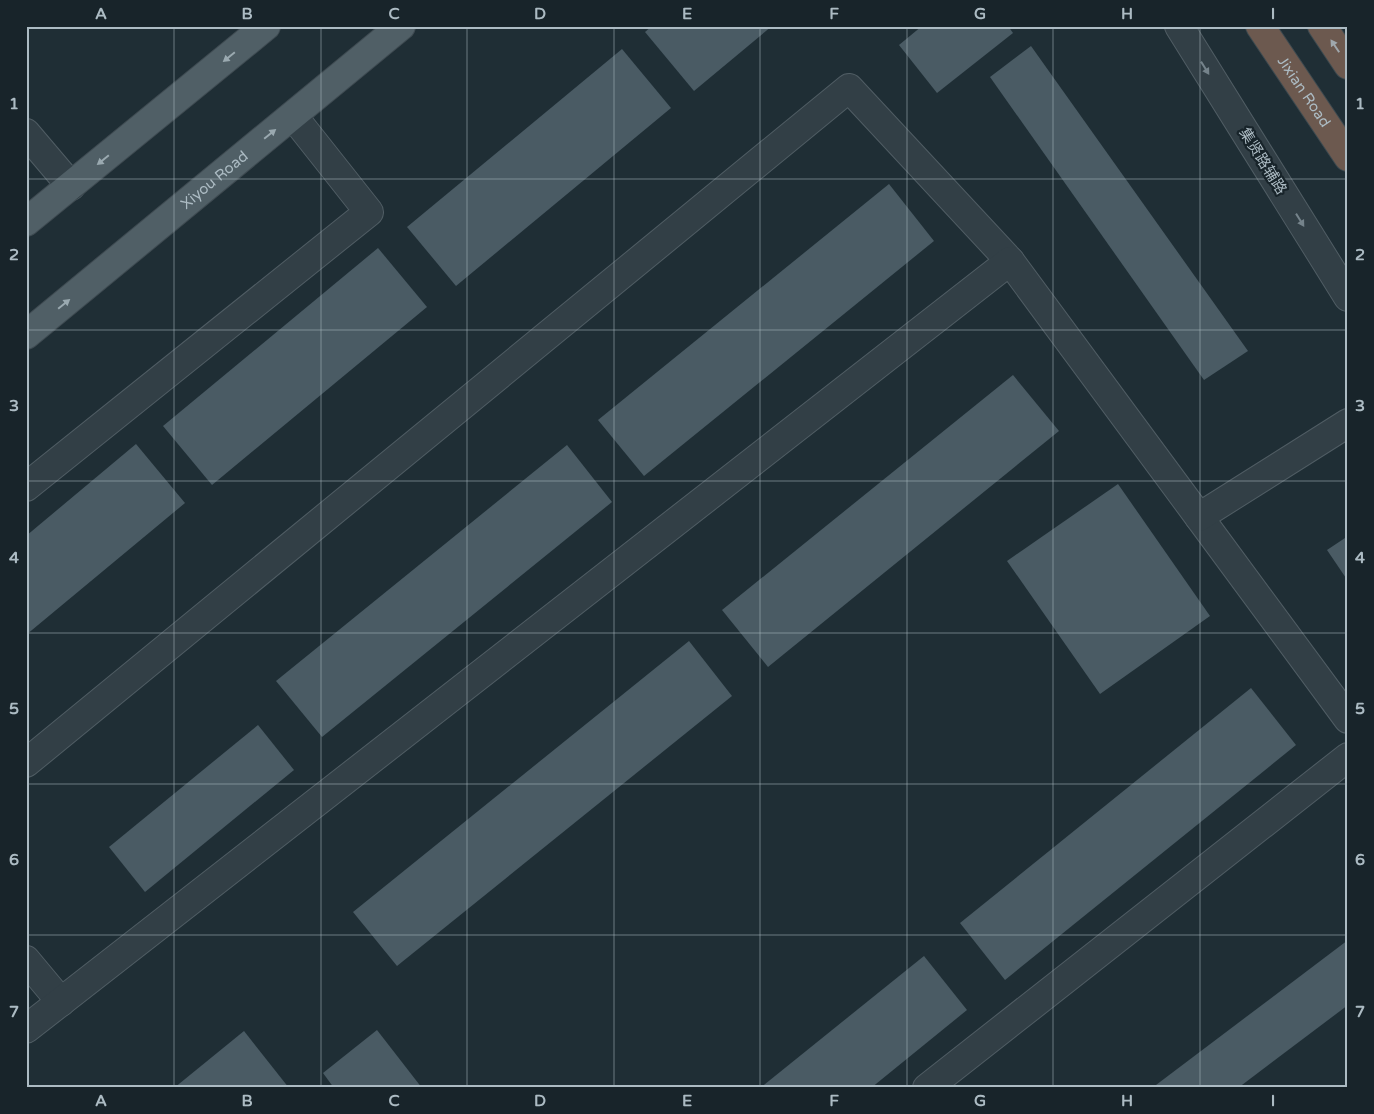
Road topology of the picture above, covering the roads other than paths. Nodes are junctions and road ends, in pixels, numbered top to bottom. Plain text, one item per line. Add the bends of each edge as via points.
1 (266, 26) edge
2 (401, 26) edge
3 (1179, 26) edge
4 (1260, 26) edge
5 (1322, 26) edge
6 (1348, 65) edge
7 (293, 116) junction
8 (26, 133) edge
9 (1348, 157) edge
10 (71, 186) junction
11 (26, 222) edge
12 (1010, 261) junction
13 (1348, 297) edge
14 (26, 335) edge
15 (1348, 423) edge
16 (26, 487) edge
17 (1199, 517) junction
18 (1348, 719) edge
19 (1348, 757) edge
20 (26, 763) edge
21 (26, 960) edge
22 (61, 1002) junction
23 (26, 1030) edge
24 (927, 1088) edge

1 -> 10 main road
2 - 7 main road, Xiyou Road
3 -> 13 street, 集贤路辅路
4 - 9 highway, Jixian Road
6 -> 5 highway
14 -> 7 main road, Xiyou Road
7 - 16 street via 368,212
8 - 10 street
10 - 11 main road
12 - 17 street
12 - 20 street via 849,88
12 - 22 street
15 - 17 street
17 - 18 street
19 - 24 street
21 - 22 street
22 - 23 street

